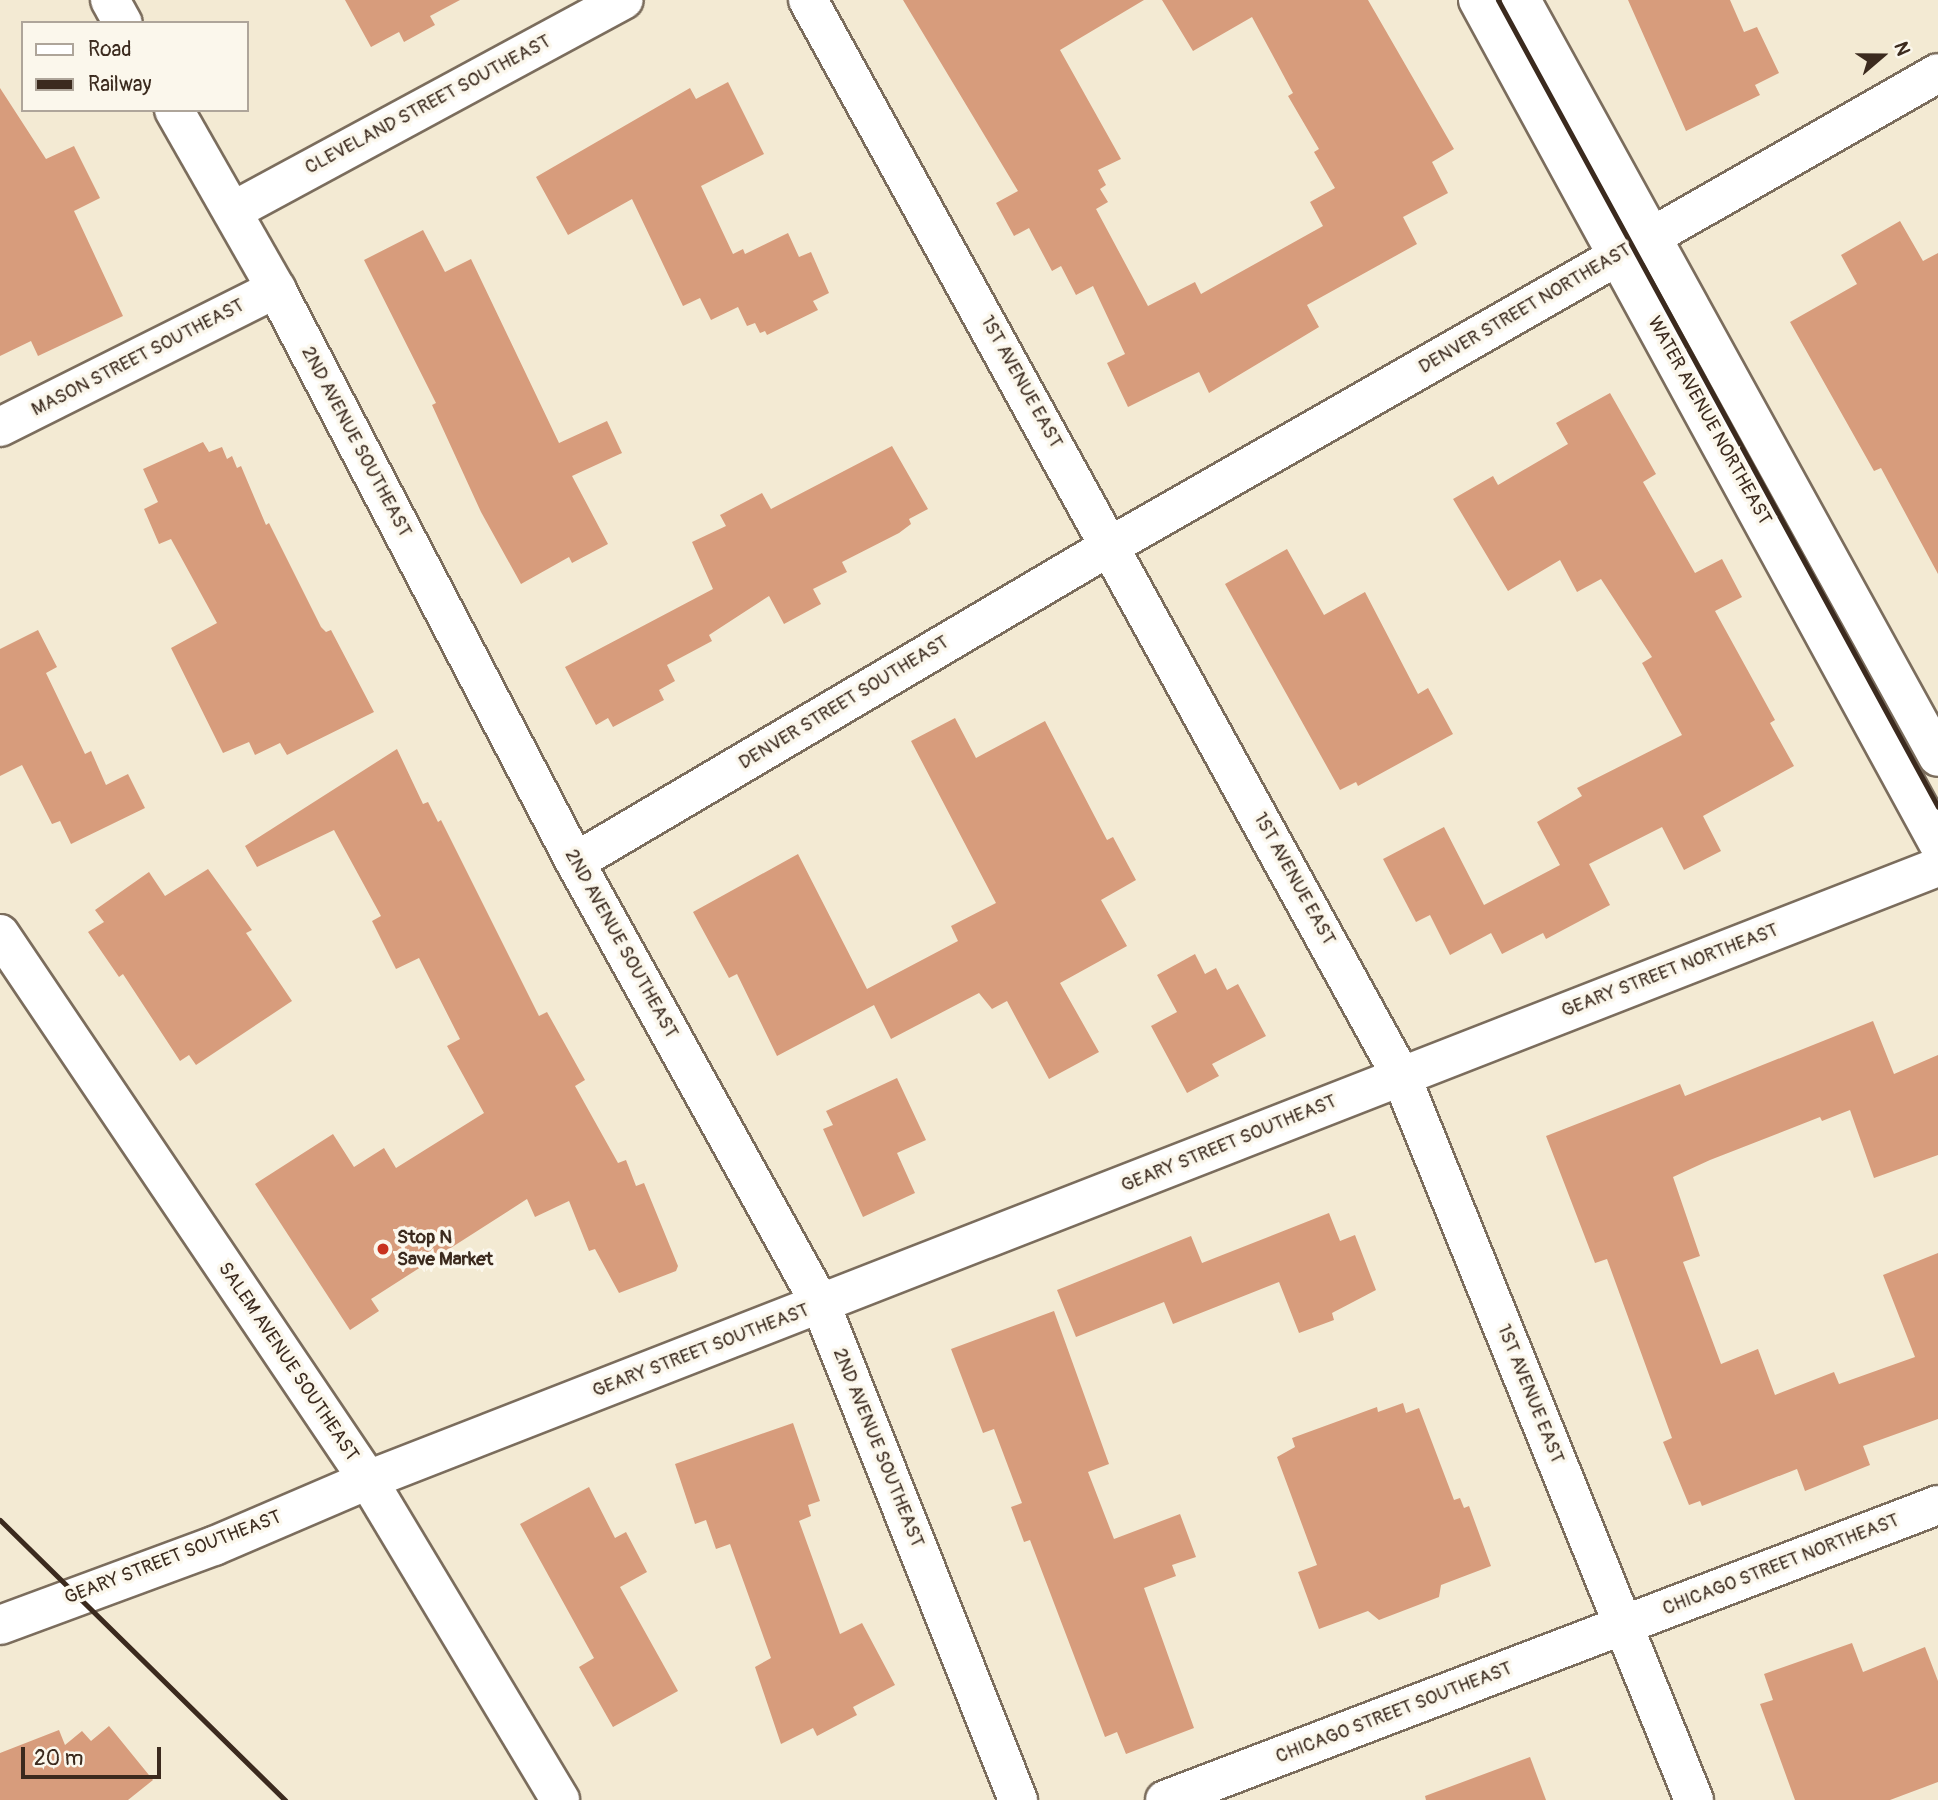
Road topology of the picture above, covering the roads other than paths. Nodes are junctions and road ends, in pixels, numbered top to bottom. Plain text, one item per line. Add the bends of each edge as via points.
1 (110, 0) edge
2 (624, 0) edge
3 (808, 0) edge
4 (1478, 0) edge
5 (1521, 0) edge
6 (122, 21) edge
7 (1938, 73) edge
8 (175, 112) edge
9 (233, 211) junction
10 (1653, 236) junction
11 (1619, 256) junction
12 (276, 289) junction
13 (0, 427) edge
14 (1112, 545) junction
15 (1938, 757) edge
16 (1938, 843) edge
17 (576, 862) junction
18 (1938, 867) edge
19 (0, 934) edge
20 (1401, 1076) junction
21 (821, 1305) junction
22 (368, 1480) junction
23 (1938, 1505) edge
24 (0, 1625) edge
25 (1624, 1625) junction
26 (560, 1800) edge
27 (1018, 1800) edge
28 (1165, 1800) edge
29 (1693, 1800) edge

1 - 6 street
2 - 9 street, CLEVELAND STREET SOUTHEAST
3 - 14 street, 1ST AVENUE EAST
4 - 11 street, WATER AVENUE NORTHEAST
5 - 10 street, WATER AVENUE NORTHEAST
7 - 10 street, DENVER STREET NORTHEAST
8 - 9 street, 2ND AVENUE SOUTHEAST
9 - 12 street, 2ND AVENUE SOUTHEAST
10 - 11 street, DENVER STREET NORTHEAST
10 - 15 street, WATER AVENUE NORTHEAST
11 - 14 street, DENVER STREET NORTHEAST
11 - 16 street, WATER AVENUE NORTHEAST
12 - 13 street, MASON STREET SOUTHEAST
12 - 17 street, 2ND AVENUE SOUTHEAST
14 - 17 street, DENVER STREET SOUTHEAST
14 - 20 street, 1ST AVENUE EAST
17 - 21 street, 2ND AVENUE SOUTHEAST
18 - 20 street, GEARY STREET NORTHEAST
19 - 22 street, SALEM AVENUE SOUTHEAST
20 - 21 street, GEARY STREET SOUTHEAST
20 - 25 street, 1ST AVENUE EAST
21 - 22 street, GEARY STREET SOUTHEAST
21 - 27 street, 2ND AVENUE SOUTHEAST
22 - 24 street, GEARY STREET SOUTHEAST via 214,1546
22 - 26 street, SALEM AVENUE SOUTHEAST
23 - 25 street, CHICAGO STREET NORTHEAST
25 - 28 street, CHICAGO STREET SOUTHEAST
25 - 29 street, 1ST AVENUE EAST

